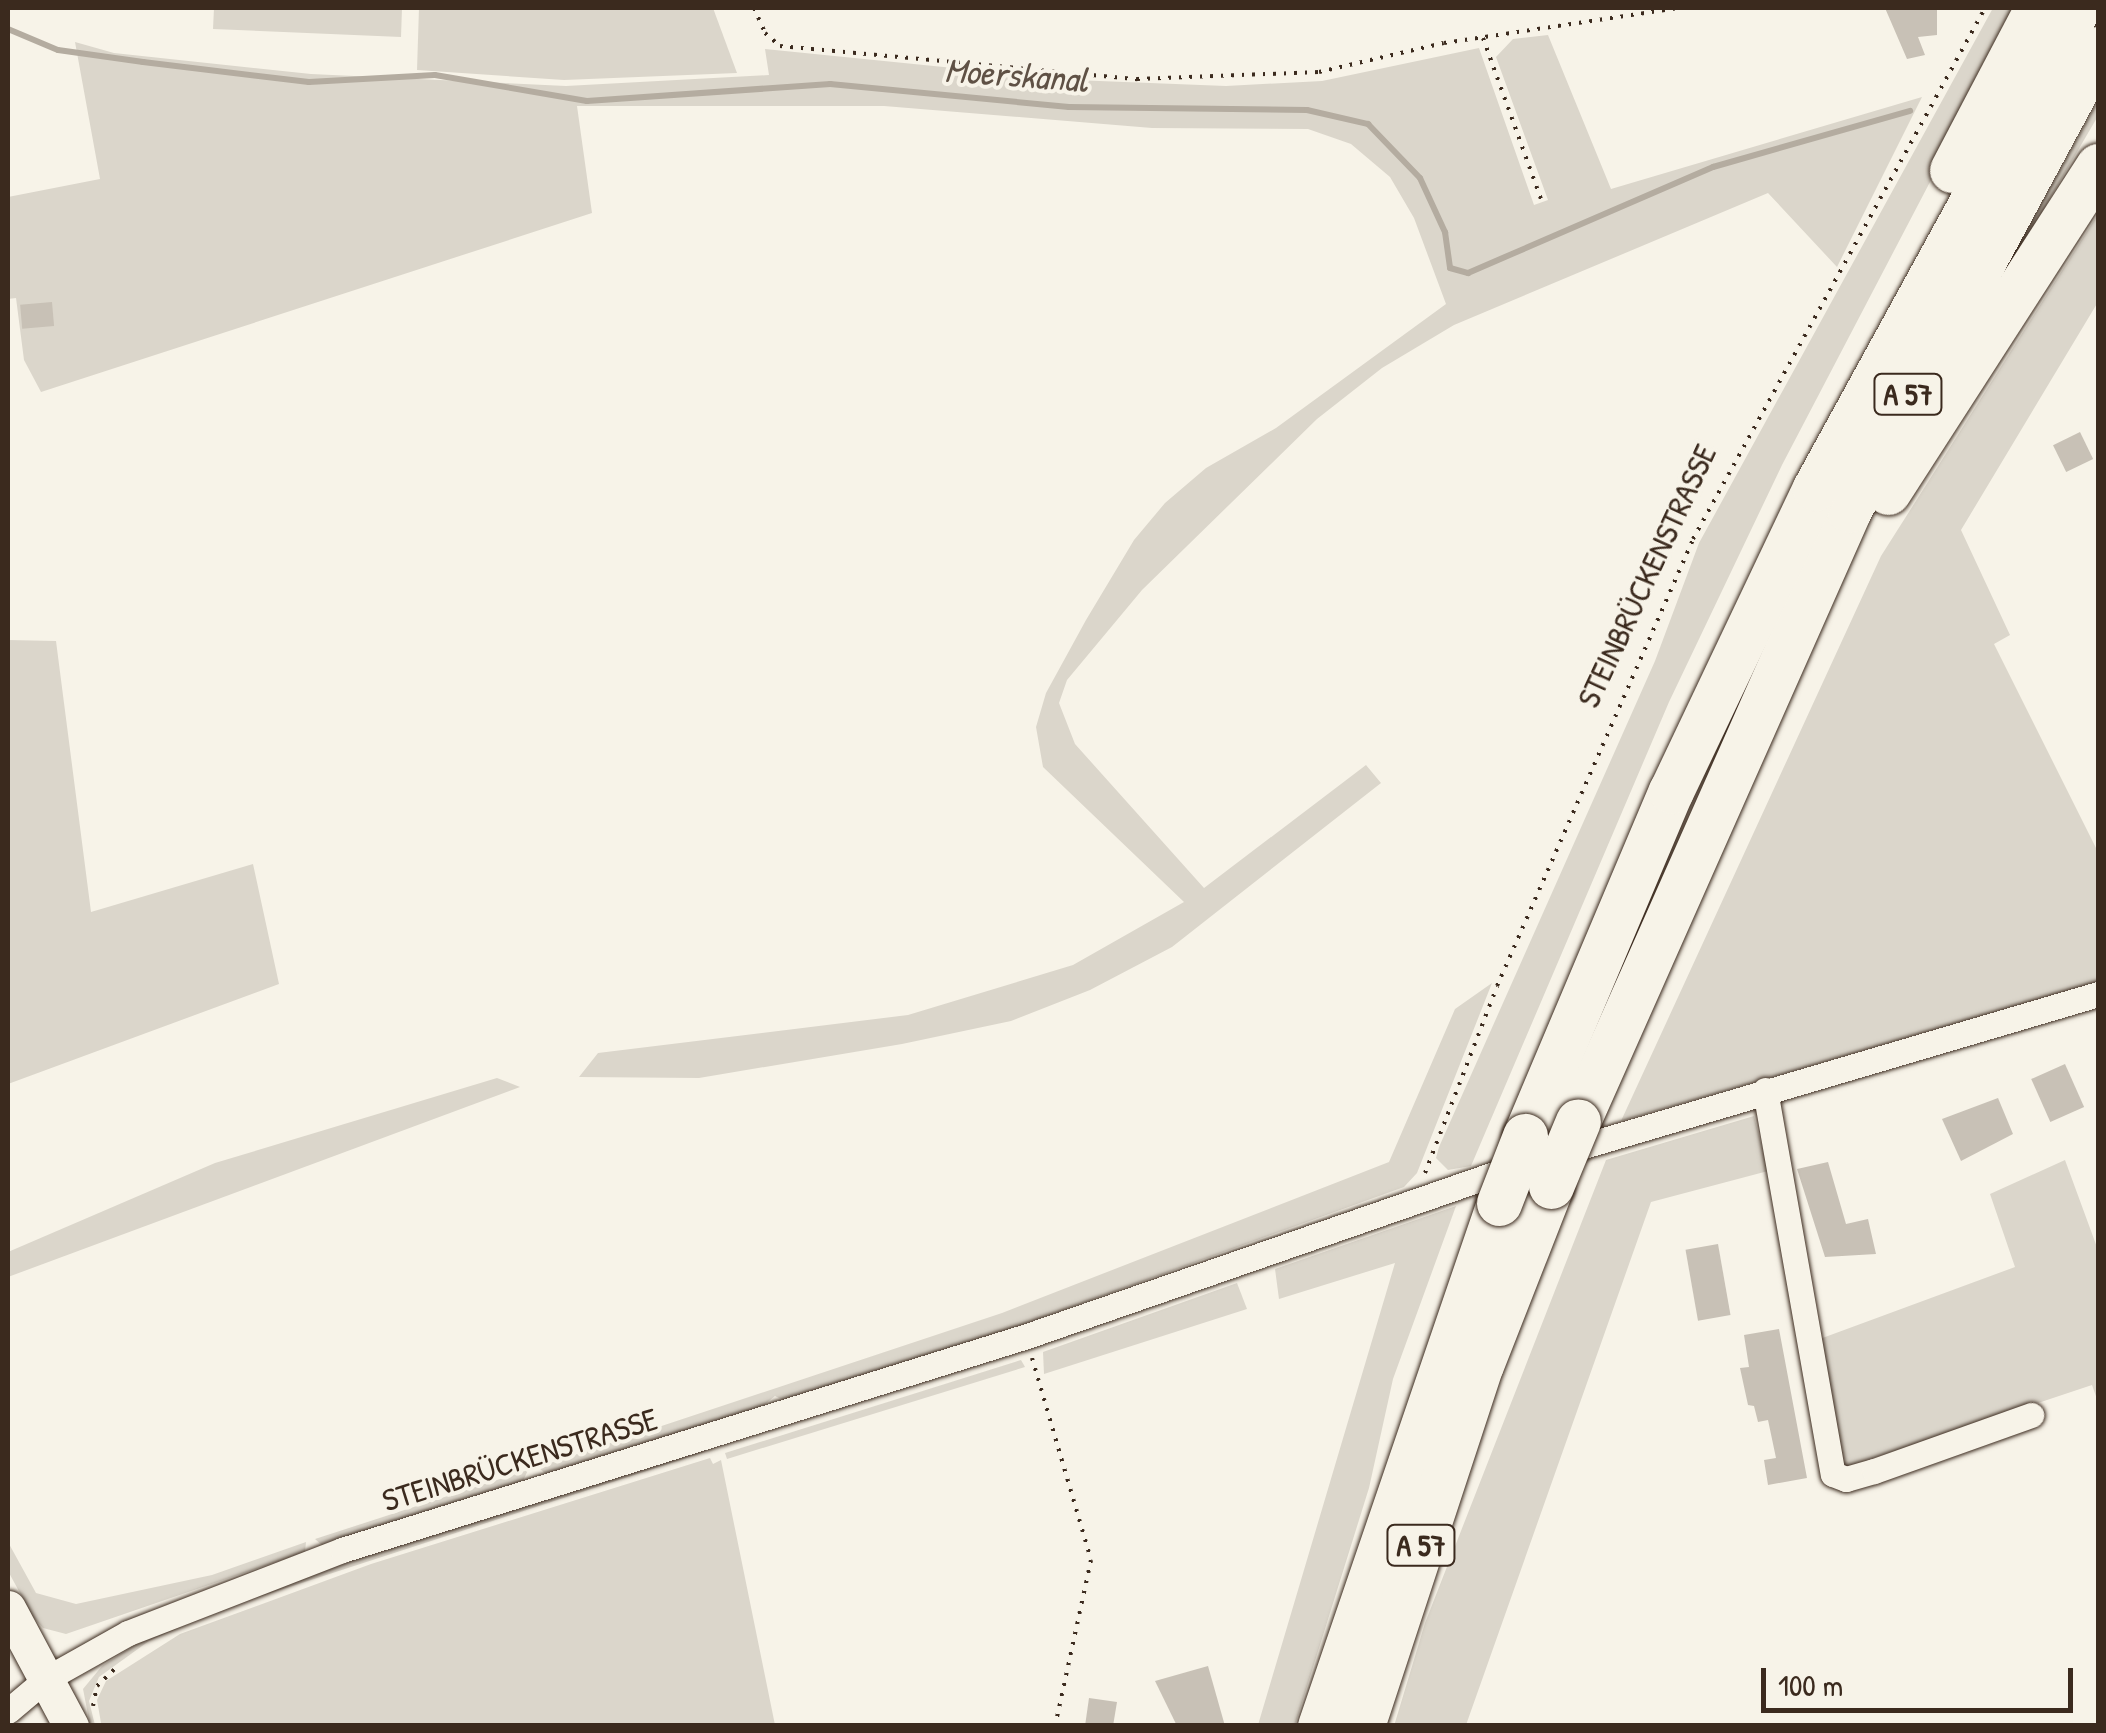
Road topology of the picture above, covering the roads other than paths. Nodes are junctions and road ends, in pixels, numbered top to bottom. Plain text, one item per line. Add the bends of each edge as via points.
1 (2037, 8) edge
2 (2078, 8) edge
3 (2098, 49) edge
4 (2098, 133) edge
5 (2098, 166) edge
6 (2006, 302) junction
7 (1815, 488) junction
8 (1741, 750) junction
9 (2098, 994) edge
10 (1765, 1090) junction
11 (2031, 1415) dead end
12 (8, 1608) edge
13 (46, 1680) junction
14 (8, 1711) edge
15 (71, 1726) edge
16 (1320, 1726) edge
17 (1362, 1726) edge

1 - 7 highway via 1848,375
2 - 7 highway, A 57
3 - 8 highway, A 57 via 1849,510
4 - 6 highway
5 - 6 highway
6 - 8 highway
7 - 16 highway, A 57, bridge via 1671,791 1525,1136
8 - 17 highway, A 57, bridge via 1578,1121 1481,1364
9 - 10 street, STEINBRÜCKENSTRASSE
10 - 11 street via 1832,1474 1846,1479
10 - 13 street, STEINBRÜCKENSTRASSE via 1419,1196 1026,1336 342,1550 128,1633
12 - 13 main road
13 - 14 street, STEINBRÜCKENSTRASSE
13 - 15 main road

